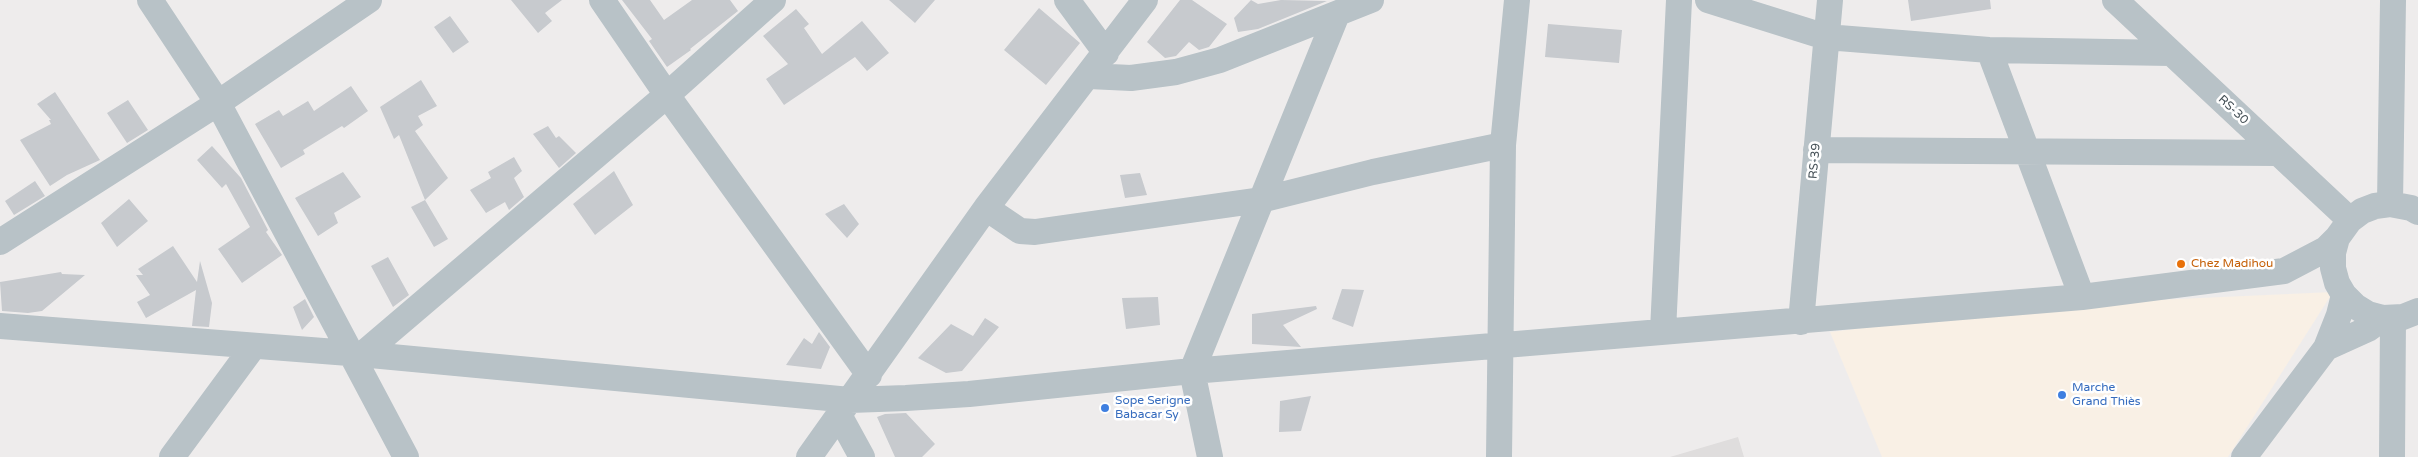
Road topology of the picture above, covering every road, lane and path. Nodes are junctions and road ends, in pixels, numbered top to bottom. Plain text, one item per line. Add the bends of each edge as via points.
1 (150, 0) edge
2 (369, 0) edge
3 (602, 0) edge
4 (773, 0) edge
5 (1067, 0) edge
6 (1145, 0) edge
7 (1371, 0) edge
8 (1516, 0) edge
9 (1679, 0) edge
10 (1708, 0) edge
11 (1830, 0) edge
12 (2115, 0) edge
13 (2393, 0) edge
14 (1337, 14) junction
15 (1826, 37) junction
16 (1989, 50) junction
17 (1106, 53) junction
18 (2171, 53) junction
19 (1089, 76) junction
20 (667, 95) junction
21 (218, 103) junction
22 (1503, 145) junction
23 (1816, 150) junction
24 (2028, 153) junction
25 (2278, 153) junction
26 (1261, 200) junction
27 (2405, 204) edge
28 (986, 208) junction
29 (2344, 229) junction
30 (0, 242) edge
31 (2284, 271) junction
32 (2340, 289) junction
33 (2082, 297) junction
34 (2403, 317) edge
35 (1801, 322) junction
36 (1663, 331) junction
37 (4, 333) edge
38 (1502, 345) junction
39 (253, 347) junction
40 (2326, 348) junction
41 (356, 354) junction
42 (1192, 372) junction
43 (869, 375) junction
44 (844, 407) junction
45 (172, 457) edge
46 (406, 457) edge
47 (809, 457) edge
48 (862, 457) edge
49 (1210, 457) edge
50 (1500, 457) edge
51 (2244, 457) edge
52 (2392, 457) edge

1 - 21 street
2 - 21 street
3 - 20 street
4 - 20 street
5 - 17 street
6 - 17 street
7 - 14 street
8 - 22 street
9 - 36 street
10 - 15 street
11 - 15 street, RS-39
12 - 18 street, RS-30
13 - 27 street
14 - 19 street via 1220,60 1176,72 1131,78
14 - 26 street
15 - 16 street
15 - 23 street, RS-39
16 - 18 street
16 - 24 street
17 - 19 street
18 - 25 street, RS-30
19 - 28 street
20 - 41 street
20 - 43 street
21 - 30 street
21 - 41 street
22 - 26 street
22 - 38 street
23 - 24 street
23 - 35 street, RS-39
24 - 25 street
24 - 33 street
25 - 29 street, RS-30
26 - 28 street via 1035,232 1020,231
26 - 42 street
27 - 29 street via 2375,206 2362,211
28 - 43 street
29 - 31 street via 2326,249
29 - 32 street via 2333,253 2333,268
31 - 32 street
31 - 33 street
32 - 34 street via 2355,306 2368,314
32 - 40 street via 2339,315
33 - 35 street
34 - 40 street
34 - 52 street
35 - 36 street
36 - 38 street
37 - 39 street
38 - 42 street
38 - 50 street
39 - 41 street
39 - 45 street
40 - 51 street
41 - 44 street
41 - 46 street
42 - 44 street
42 - 49 street
43 - 44 street
44 - 47 street
44 - 48 street

